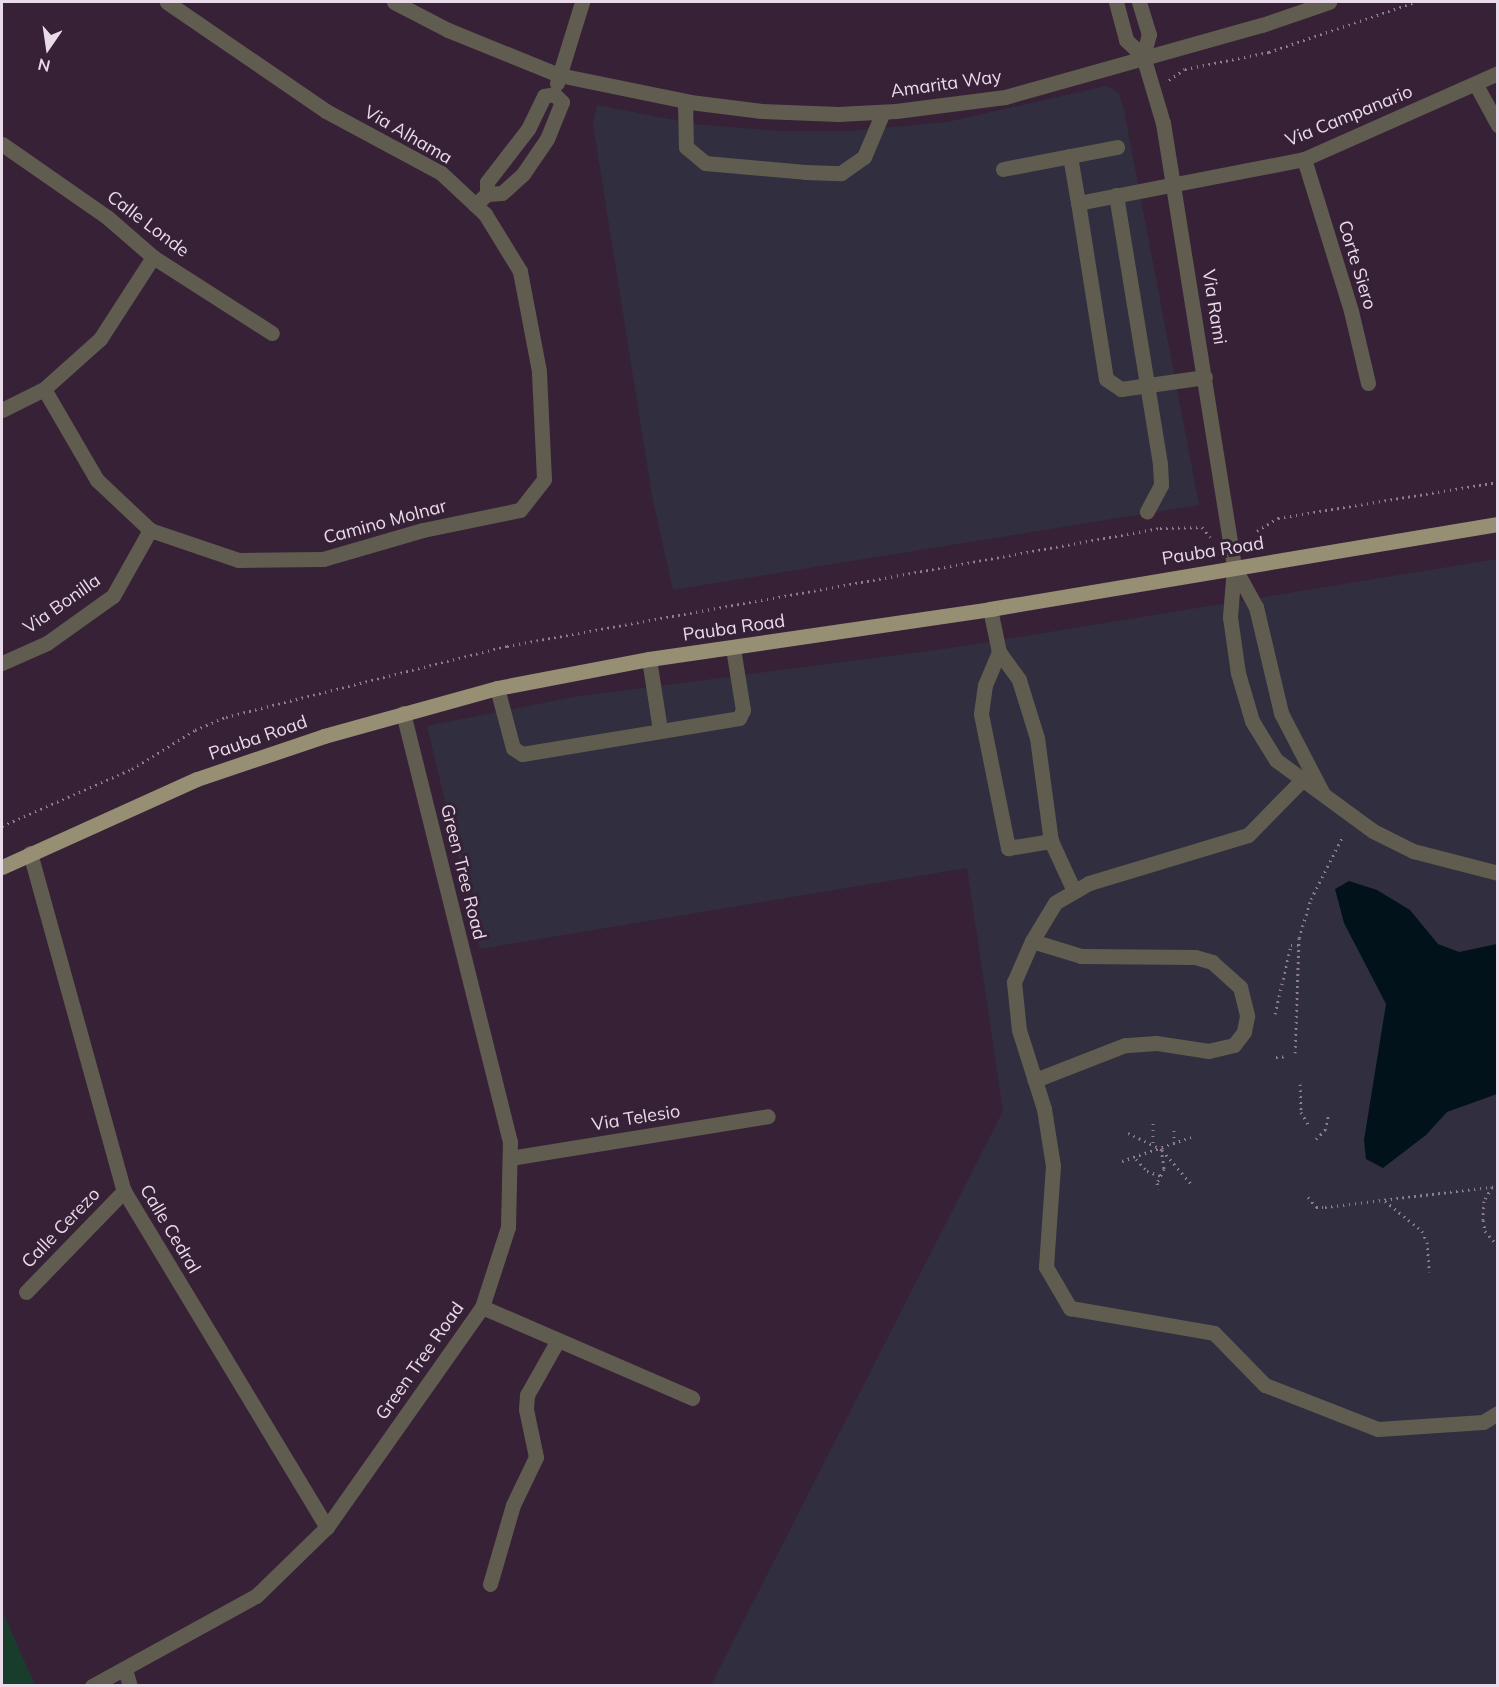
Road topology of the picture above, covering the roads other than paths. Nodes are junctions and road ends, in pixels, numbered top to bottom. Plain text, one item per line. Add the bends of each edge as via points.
1 (167, 2) edge
2 (394, 2) edge
3 (582, 2) edge
4 (1116, 2) edge
5 (1139, 2) edge
6 (1329, 2) edge
7 (1143, 56) junction
8 (1497, 73) edge
9 (559, 75) junction
10 (1476, 84) junction
11 (554, 94) junction
12 (685, 101) junction
13 (883, 112) junction
14 (1497, 125) edge
15 (2, 144) edge
16 (1117, 147) dead end
17 (1070, 156) junction
18 (1304, 159) junction
19 (1003, 169) dead end
20 (1174, 184) junction
21 (487, 194) junction
22 (1116, 195) junction
23 (1078, 202) junction
24 (475, 205) junction
25 (153, 257) junction
26 (272, 333) dead end
27 (1206, 377) junction
28 (1368, 383) dead end
29 (1147, 386) junction
30 (44, 389) junction
31 (2, 410) edge
32 (544, 479) joint
33 (1147, 511) dead end
34 (1497, 524) edge
35 (150, 530) junction
36 (1234, 567) junction
37 (990, 609) junction
38 (733, 648) junction
39 (999, 652) junction
40 (649, 659) junction
41 (2, 663) edge
42 (497, 688) junction
43 (403, 712) junction
44 (660, 730) junction
45 (1302, 780) junction
46 (1325, 798) junction
47 (1051, 841) junction
48 (30, 853) junction
49 (2, 867) edge
50 (1497, 873) edge
51 (1074, 891) junction
52 (1032, 941) junction
53 (1035, 1080) junction
54 (768, 1116) dead end
55 (510, 1158) junction
56 (124, 1191) junction
57 (26, 1292) dead end
58 (482, 1307) junction
59 (558, 1340) junction
60 (692, 1398) dead end
61 (1497, 1413) edge
62 (327, 1527) junction
63 (490, 1584) dead end
64 (124, 1669) junction
65 (92, 1686) edge
66 (130, 1686) edge

1 - 24 street, Via Alhama via 326,111 441,173
2 - 9 street, Amarita Way via 448,30
3 - 9 street
4 - 7 street, Via Rami via 1126,40
5 - 7 street, Via Rami via 1149,34
6 - 7 street, Amarita Way via 1262,25
7 - 13 street, Amarita Way via 1005,97
7 - 20 street, Via Rami via 1163,123
8 - 10 street, Via Campanario
9 - 11 street
9 - 12 street, Amarita Way
10 - 14 street
10 - 18 street, Via Campanario
11 - 21 street via 544,96 528,129 487,182
11 - 21 street via 562,102 547,139 523,174 502,193
12 - 13 street, Amarita Way via 761,111
12 - 13 street via 686,147 705,163 805,172 841,173 864,157
15 - 25 street, Calle Londe via 107,217
16 - 17 street
17 - 19 street
17 - 23 street
18 - 20 street, Via Campanario
18 - 28 street, Corte Siero via 1351,311
20 - 22 street, Via Campanario
20 - 27 street, Via Rami
21 - 24 street
22 - 23 street, Via Campanario
22 - 29 street
23 - 29 street via 1106,379 1121,389
24 - 32 street, Via Alhama via 520,271 538,371
25 - 26 street, Calle Londe
25 - 30 street via 100,339
27 - 29 street
27 - 36 street, Via Rami
29 - 33 street via 1161,484
30 - 31 street
30 - 35 street, Camino Molnar via 97,480
32 - 35 street, Camino Molnar via 520,510 423,530 322,559 238,560
34 - 36 main road, Pauba Road
35 - 41 street, Via Bonilla via 113,596 47,643
36 - 37 main road, Pauba Road
36 - 45 street via 1230,617 1238,673 1251,721 1276,760
36 - 46 street via 1256,607 1281,713
37 - 38 main road, Pauba Road
37 - 39 street
38 - 40 main road, Pauba Road
38 - 44 street via 743,710 739,718
39 - 47 street via 1019,680 1036,738
39 - 47 street via 986,685 981,714 1008,848
40 - 42 main road, Pauba Road
40 - 44 street
42 - 43 main road, Pauba Road
42 - 44 street via 513,748 522,754
43 - 48 main road, Pauba Road via 197,779
43 - 55 street, Green Tree Road via 510,1142
45 - 46 street
45 - 51 street via 1248,835 1089,883
46 - 50 street via 1373,831 1413,851
47 - 51 street
48 - 49 main road, Pauba Road
48 - 56 street, Calle Cedral
51 - 52 street via 1055,903
52 - 53 street via 1014,982 1019,1030
52 - 53 street via 1081,956 1195,957 1212,962 1240,987 1247,1016 1244,1032 1234,1044 1209,1051 1156,1043 1125,1045 1091,1055
53 - 61 street via 1053,1166 1046,1267 1070,1308 1214,1333 1265,1385 1378,1429 1482,1422
54 - 55 street, Via Telesio
55 - 58 street, Green Tree Road via 508,1227
56 - 57 street, Calle Cerezo
56 - 62 street, Calle Cedral
58 - 59 street
58 - 62 street, Green Tree Road
59 - 60 street
59 - 63 street via 527,1395 526,1409 536,1457 513,1505
62 - 64 street, Green Tree Road via 256,1596
64 - 65 street, Green Tree Road
64 - 66 street

